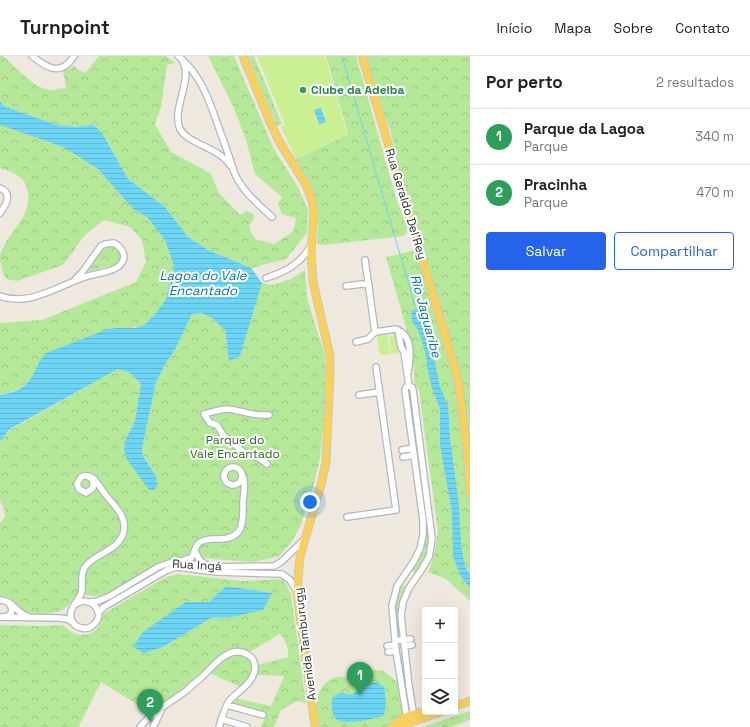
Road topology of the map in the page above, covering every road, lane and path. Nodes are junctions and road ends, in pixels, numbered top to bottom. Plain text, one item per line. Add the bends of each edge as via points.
1 (32, 56) edge
2 (74, 56) edge
3 (243, 56) edge
4 (362, 56) edge
5 (179, 57) edge
6 (197, 77) junction
7 (184, 78) junction
8 (223, 141) junction
9 (212, 150) junction
10 (234, 172) junction
11 (0, 188) edge
12 (0, 214) edge
13 (272, 217) dead end
14 (312, 244) junction
15 (365, 260) dead end
16 (85, 274) junction
17 (266, 278) dead end
18 (369, 285) junction
19 (346, 286) dead end
20 (0, 296) edge
21 (15, 300) junction
22 (0, 301) edge
23 (374, 323) junction
24 (385, 330) junction
25 (375, 332) junction
26 (356, 342) dead end
27 (376, 367) dead end
28 (409, 386) junction
29 (379, 392) junction
30 (359, 395) dead end
31 (269, 415) dead end
32 (416, 416) junction
33 (409, 417) junction
34 (413, 448) junction
35 (402, 450) dead end
36 (414, 455) junction
37 (403, 457) dead end
38 (267, 464) dead end
39 (242, 474) junction
40 (89, 477) junction
41 (229, 484) junction
42 (89, 492) junction
43 (104, 492) junction
44 (470, 494) edge
45 (243, 500) junction
46 (428, 506) junction
47 (421, 507) junction
48 (347, 516) dead end
49 (304, 540) junction
50 (195, 551) junction
51 (172, 562) junction
52 (217, 567) junction
53 (409, 567) junction
54 (419, 574) junction
55 (399, 582) junction
56 (409, 588) junction
57 (82, 591) junction
58 (297, 593) junction
59 (0, 600) edge
60 (7, 601) junction
61 (89, 602) junction
62 (76, 604) junction
63 (72, 609) junction
64 (98, 613) junction
65 (1, 617) edge
66 (34, 618) junction
67 (60, 618) junction
68 (73, 623) junction
69 (412, 642) dead end
70 (403, 643) junction
71 (396, 646) junction
72 (387, 649) dead end
73 (470, 701) edge
74 (227, 705) junction
75 (458, 705) edge
76 (163, 708) junction
77 (422, 713) edge
78 (263, 715) dead end
79 (426, 715) edge
80 (411, 718) junction
81 (222, 720) junction
82 (140, 727) edge
83 (153, 727) edge
84 (219, 727) edge
85 (247, 727) edge
86 (315, 727) edge
87 (391, 727) edge
88 (398, 727) edge

1 - 2 street via 53,68 65,66
3 - 14 main road, Avenida Tamburugy via 270,122 310,193 314,215
4 - 44 main road, Rua Geraldo Del'Rey via 458,379
5 - 6 street
5 - 7 street via 185,67
6 - 7 street
6 - 8 street
7 - 9 street via 178,118 180,129 186,136
8 - 9 street via 219,147
8 - 10 street
9 - 10 street via 224,157
10 - 13 street via 244,190
11 - 12 street via 6,192 8,198
14 - 17 street via 301,260 287,271
14 - 49 main road, Avenida Tamburugy via 313,282 329,350 330,374 326,462
15 - 18 street
16 - 16 street via 115,269 124,258 122,249 114,243 105,244 98,250
16 - 21 street via 43,294
18 - 19 street
18 - 23 street
20 - 21 street
21 - 22 street
23 - 24 street
23 - 25 street
24 - 25 street
24 - 28 street via 398,330 406,337 409,344 406,350
25 - 26 street via 368,339
27 - 29 street
28 - 32 street via 413,389
28 - 33 street via 405,389
29 - 30 street
29 - 48 street via 396,510
31 - 38 street via 229,409 204,414 210,423 217,426 222,434 247,455 260,458
32 - 33 street
32 - 46 street
33 - 34 street
34 - 35 street
34 - 36 street
36 - 37 street
36 - 47 street
39 - 41 street via 239,483
39 - 41 street via 236,468 227,470 224,476
39 - 45 street
40 - 42 street via 93,480 94,486
40 - 42 street via 81,477 77,484 80,491
40 - 43 street via 94,479
41 - 45 street via 238,489
42 - 43 street
43 - 57 street via 124,519 124,532 118,544 85,566
45 - 50 street via 244,520 238,532 229,538 202,541 196,546
46 - 47 street
46 - 54 street via 432,545
47 - 53 street via 422,542
49 - 52 street, Rua Ingá via 274,566
49 - 58 main road, Avenida Tamburugy via 298,567
50 - 51 street via 189,559
50 - 52 street via 200,561
51 - 52 street, Rua Ingá
51 - 61 street, Rua Ingá via 158,567 105,598
53 - 54 street via 412,573
53 - 55 street
54 - 56 street
55 - 56 street via 407,583
55 - 71 street via 392,606
56 - 70 street via 401,616
57 - 61 street
57 - 62 street
58 - 64 street, Rua Ingá via 290,580 282,574 217,572 177,567 162,573
58 - 86 main road, Avenida Tamburugy
59 - 60 street
60 - 65 street via 12,613
60 - 66 street via 22,614
61 - 62 street via 82,601
61 - 64 street via 95,606
62 - 63 street
63 - 67 street
63 - 68 street
64 - 68 street via 96,623 90,627 83,628
65 - 66 street
66 - 67 street
67 - 68 street
69 - 70 street
70 - 71 street
70 - 80 street
71 - 72 street
71 - 80 street
73 - 75 main road
74 - 76 street via 251,679 254,671 252,658 243,653 233,653 221,658 192,686
74 - 78 street
74 - 81 street
76 - 82 street
76 - 83 street
77 - 80 main road
79 - 80 main road
80 - 87 main road
80 - 88 main road
81 - 84 street
81 - 85 street

